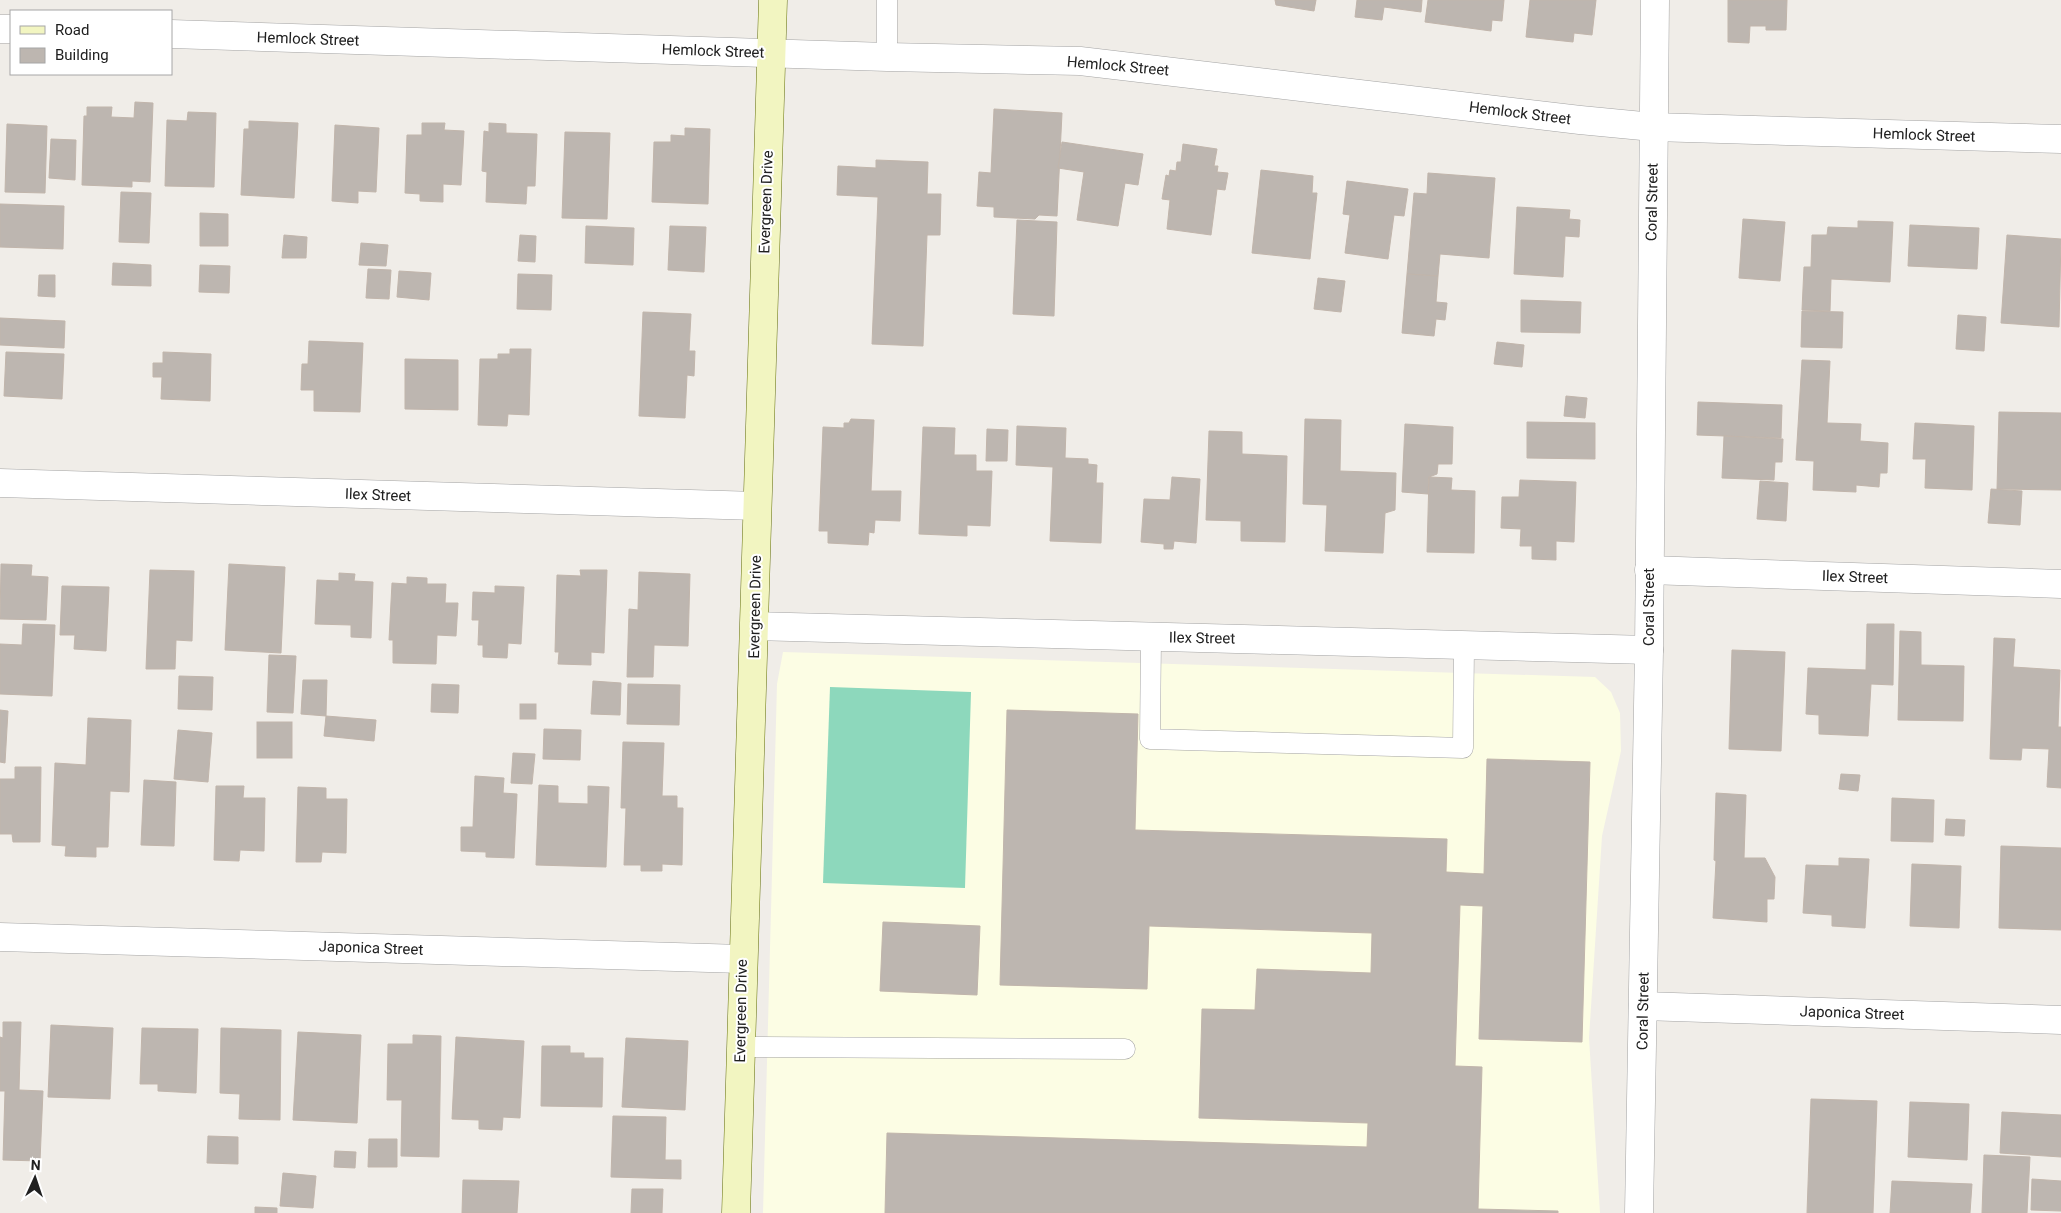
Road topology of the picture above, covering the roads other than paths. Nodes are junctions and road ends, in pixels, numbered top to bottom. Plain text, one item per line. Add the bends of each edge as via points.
1 (773, 0) edge
2 (887, 0) edge
3 (1655, 0) edge
4 (172, 34) edge
5 (771, 53) junction
6 (886, 57) junction
7 (1653, 127) junction
8 (2061, 139) edge
9 (0, 484) edge
10 (757, 506) junction
11 (1649, 570) junction
12 (2061, 584) edge
13 (755, 626) junction
14 (1151, 637) junction
15 (1464, 645) junction
16 (1649, 650) junction
17 (0, 937) edge
18 (742, 959) junction
19 (1643, 1006) junction
20 (2061, 1020) edge
21 (740, 1047) junction
22 (1125, 1049) dead end
23 (736, 1213) edge
24 (1639, 1213) edge

1 - 5 street, Evergreen Drive
2 - 6 lane
3 - 7 street, Coral Street
4 - 5 street, Hemlock Street
5 - 6 street, Hemlock Street
5 - 10 street, Evergreen Drive
6 - 7 street, Hemlock Street via 1080,61
7 - 8 street, Hemlock Street
7 - 11 street, Coral Street
9 - 10 street, Ilex Street
10 - 13 street, Evergreen Drive
11 - 12 street, Ilex Street
11 - 16 street, Coral Street
13 - 14 street, Ilex Street
13 - 18 street, Evergreen Drive
14 - 15 street, Ilex Street
14 - 15 lane via 1150,739 1443,748 1463,748
15 - 16 street, Ilex Street
16 - 19 street, Coral Street
17 - 18 street, Japonica Street
18 - 21 street, Evergreen Drive
19 - 20 street, Japonica Street
19 - 24 street, Coral Street
21 - 22 lane
21 - 23 street, Evergreen Drive

